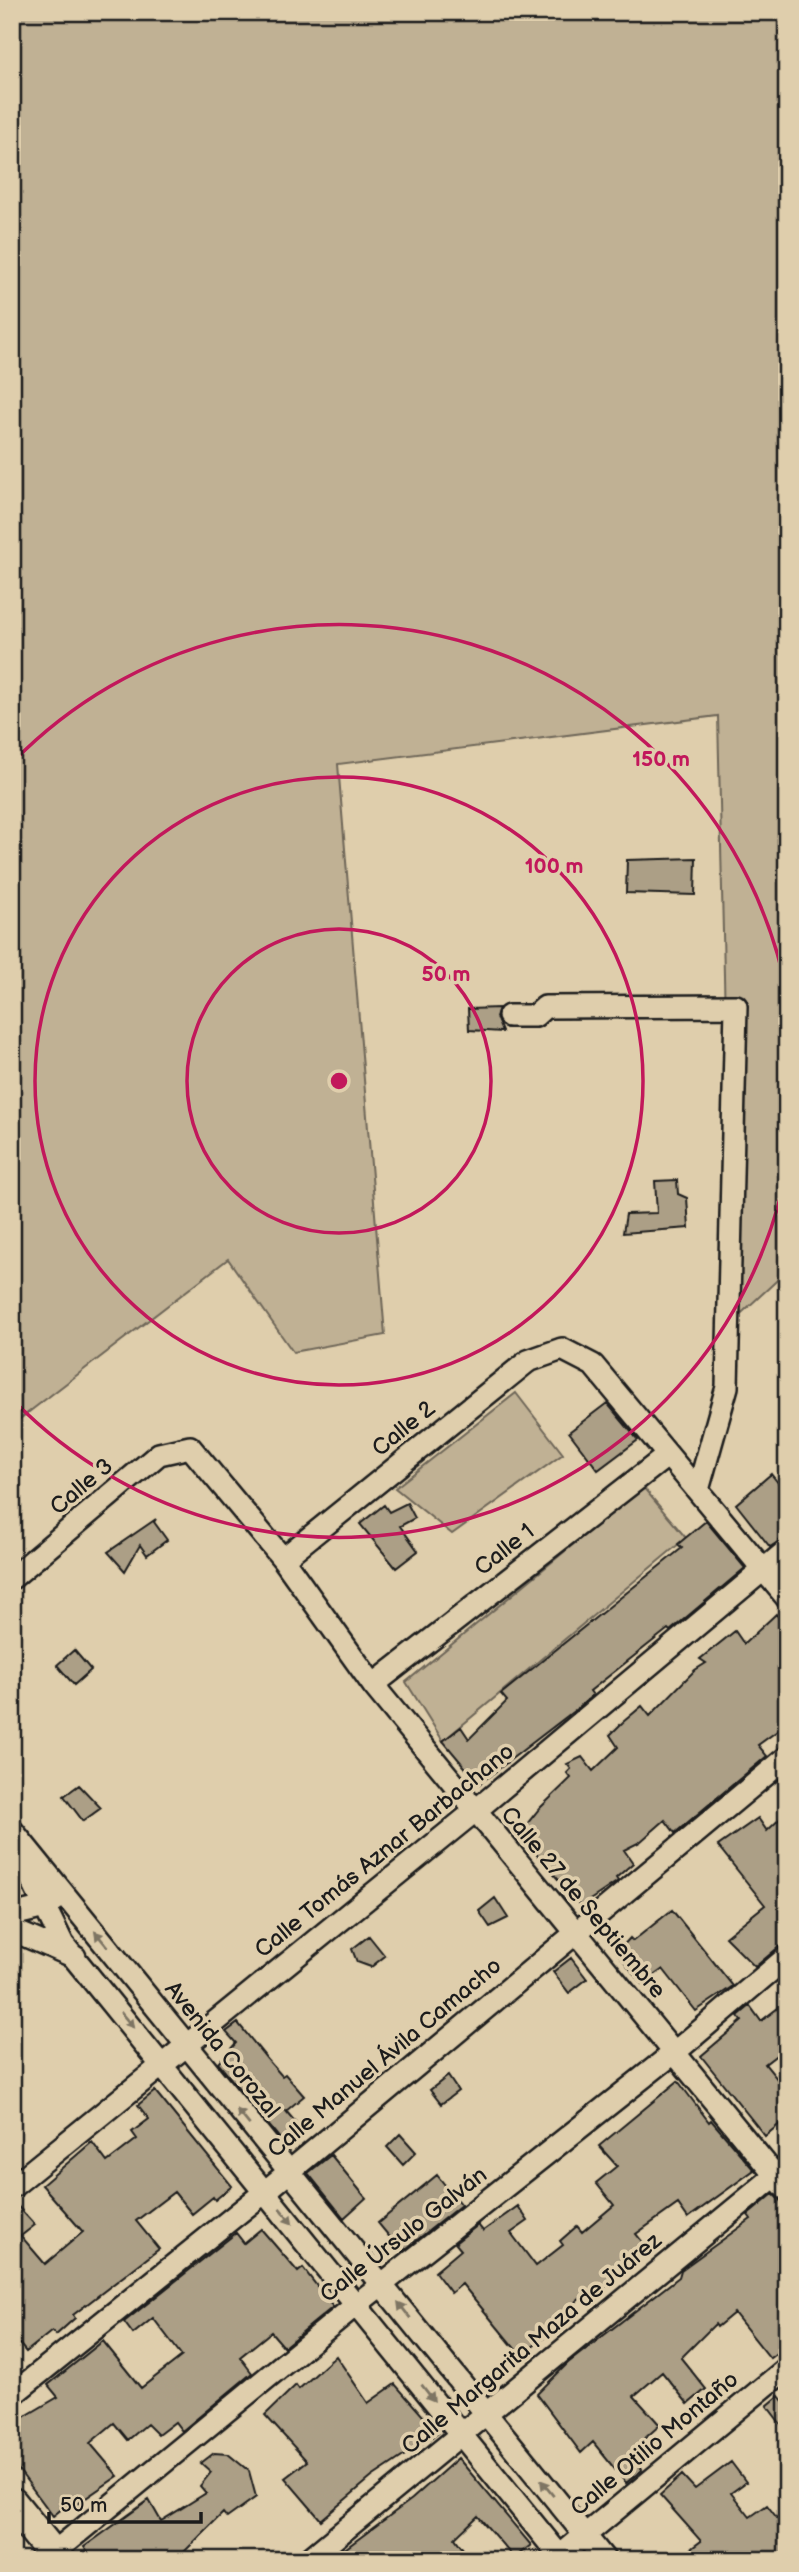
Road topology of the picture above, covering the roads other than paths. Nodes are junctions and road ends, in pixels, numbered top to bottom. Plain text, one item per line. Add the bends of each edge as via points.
1 (509, 1016) dead end
2 (190, 1447) joint
3 (668, 1455) junction
4 (698, 1490) junction
5 (787, 1550) edge
6 (283, 1559) junction
7 (763, 1570) junction
8 (12, 1578) edge
9 (787, 1598) edge
10 (373, 1685) junction
11 (787, 1757) edge
12 (475, 1811) junction
13 (12, 1830) edge
14 (12, 1840) edge
15 (65, 1894) junction
16 (45, 1907) junction
17 (12, 1915) edge
18 (12, 1930) edge
19 (576, 1931) junction
20 (75, 1957) junction
21 (787, 1957) edge
22 (185, 2045) junction
23 (675, 2052) junction
24 (162, 2065) junction
25 (289, 2172) junction
26 (783, 2177) edge
27 (12, 2187) edge
28 (266, 2191) junction
29 (383, 2284) junction
30 (357, 2304) junction
31 (787, 2368) edge
32 (12, 2395) edge
33 (486, 2414) junction
34 (461, 2435) junction
35 (12, 2503) edge
36 (585, 2535) junction
37 (55, 2556) edge
38 (559, 2558) edge
39 (308, 2560) edge
40 (605, 2560) edge

1 - 4 street via 535,1016 545,1007 736,1006 727,1387
2 - 6 street, Calle 27 de Septiembre
2 - 8 street, Calle 3 via 159,1454
3 - 4 street
3 - 6 street, Calle 2 via 593,1365 562,1349 528,1361
3 - 10 street, Calle 1
4 - 7 street
5 - 7 street, Calle Tomás Aznar Barbachano
6 - 10 street, Calle 27 de Septiembre
7 - 9 street
7 - 12 street, Calle Tomás Aznar Barbachano
10 - 12 street, Calle 27 de Septiembre
11 - 19 street, Calle Manuel Ávila Camacho
12 - 19 street, Calle 27 de Septiembre
12 - 22 street, Calle Tomás Aznar Barbachano
13 - 15 street, Avenida Corozal
14 - 16 street
15 - 16 street
22 -> 15 street, Avenida Corozal
16 - 17 street
16 - 20 street via 63,1944
18 - 20 street
19 - 23 street, Calle 27 de Septiembre
19 - 25 street, Calle Manuel Ávila Camacho
20 -> 24 street
21 - 23 street, Calle Úrsulo Galván
22 - 24 street, Calle Tomás Aznar Barbachano
25 -> 22 street, Avenida Corozal
23 - 26 street, Calle 27 de Septiembre
23 - 29 street, Calle Úrsulo Galván
24 - 27 street, Calle Tomás Aznar Barbachano
24 - 28 street
25 - 28 street, Calle Manuel Ávila Camacho
25 - 29 street, Avenida Corozal
26 - 33 street, Calle Margarita Maza de Juárez
28 -> 30 street
28 - 32 street, Calle Manuel Ávila Camacho
29 - 30 street, Calle Úrsulo Galván
33 -> 29 street, Avenida Corozal
30 -> 34 street
30 - 37 street, Calle Úrsulo Galván
31 - 36 street, Calle Otilio Montaño
33 - 34 street, Calle Margarita Maza de Juárez
36 -> 33 street, Avenida Corozal
34 - 38 street
34 - 39 street, Calle Margarita Maza de Juárez
35 - 37 main road
36 - 38 street, Calle Otilio Montaño
36 - 40 street, Avenida Corozal

